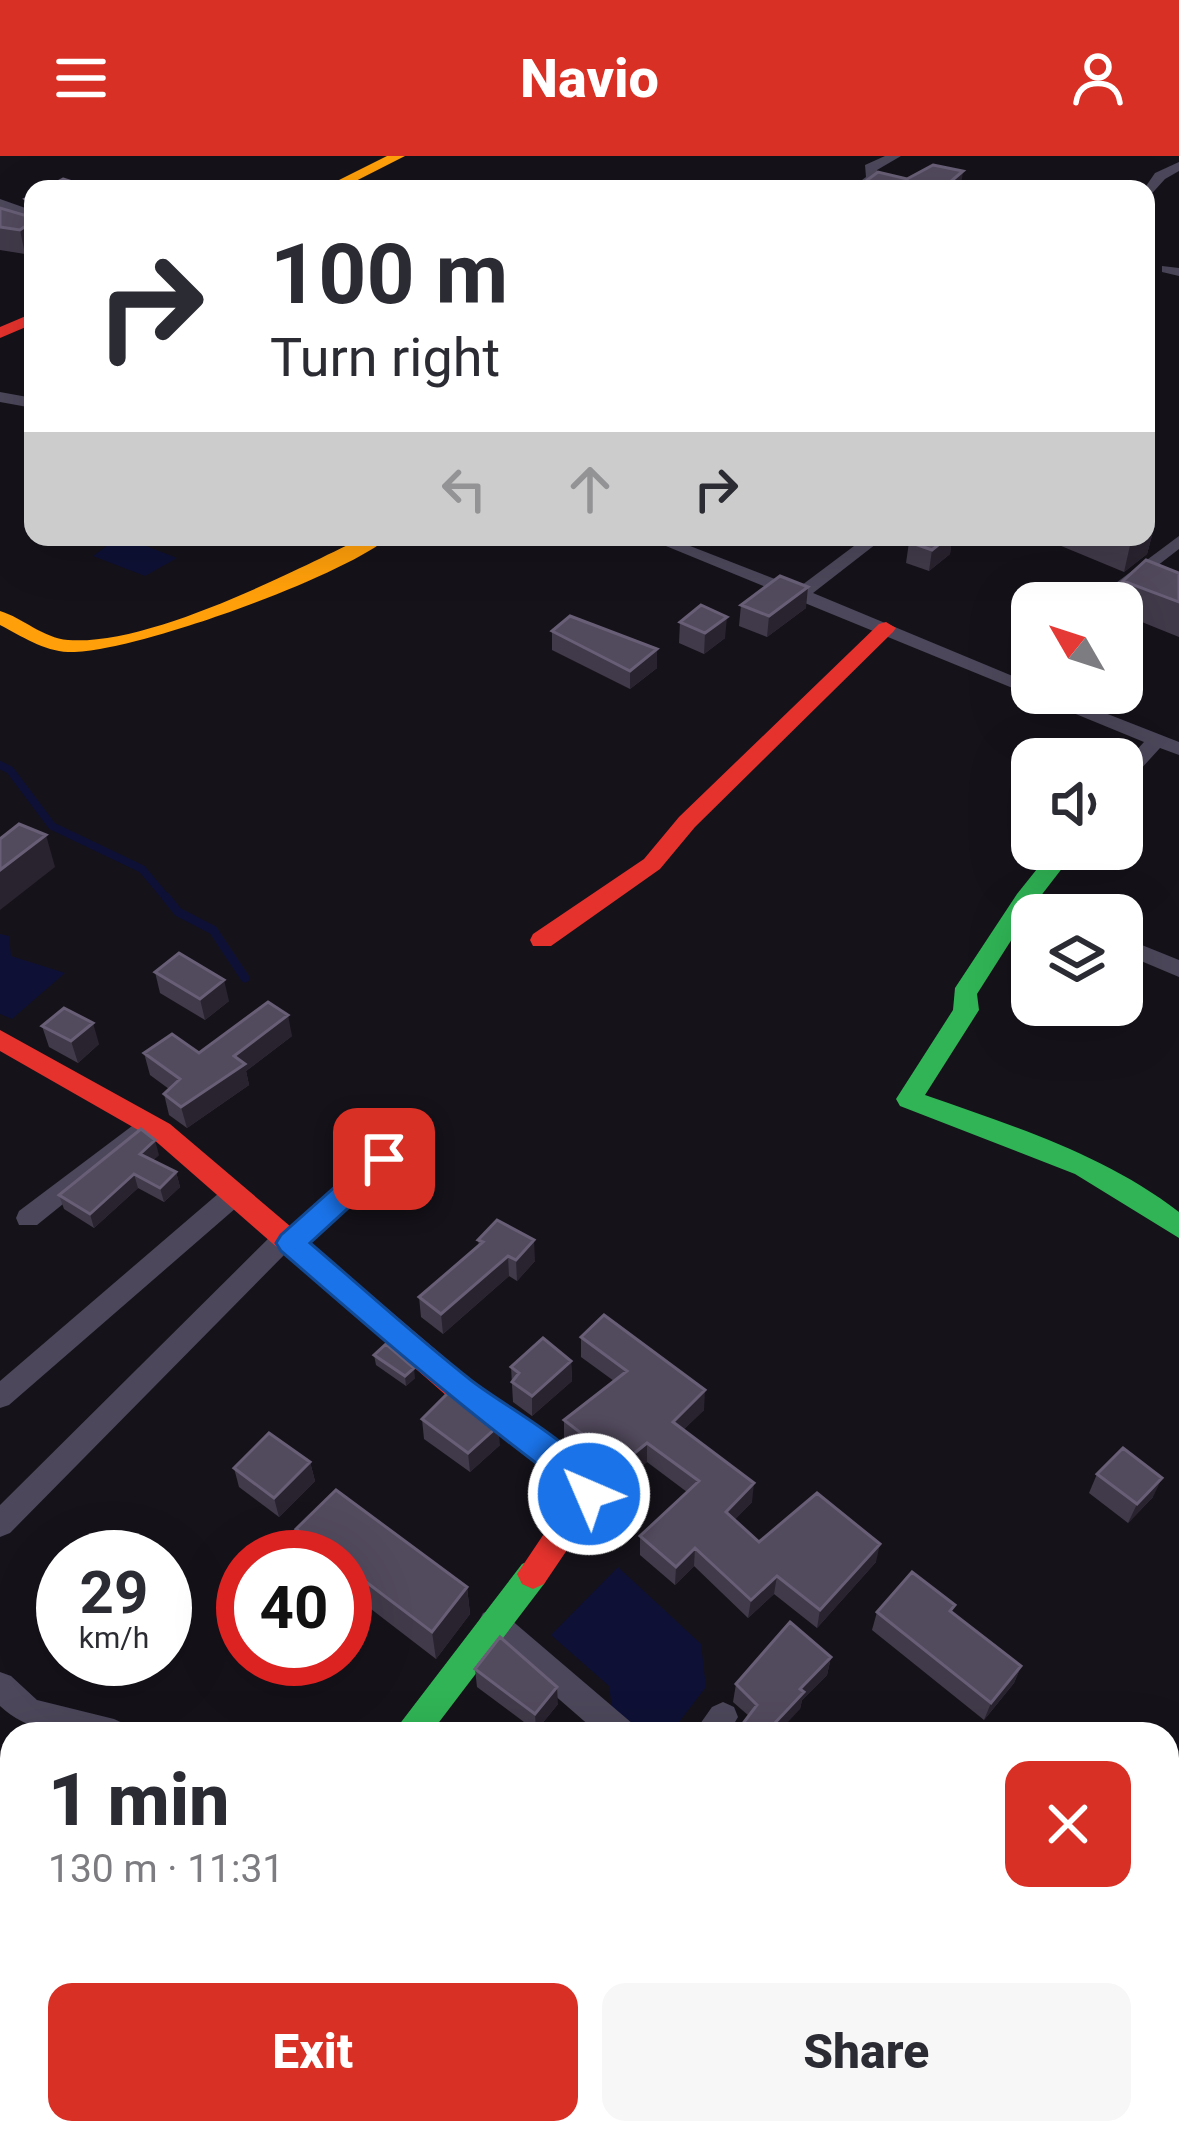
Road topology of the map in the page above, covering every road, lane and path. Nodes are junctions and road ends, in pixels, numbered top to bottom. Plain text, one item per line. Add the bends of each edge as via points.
1 (398, 156) edge
2 (895, 156) edge
3 (1179, 166) edge
4 (347, 180) edge
5 (870, 180) edge
6 (1155, 183) edge
7 (24, 215) edge
8 (24, 230) edge
9 (1179, 541) edge
10 (361, 546) edge
11 (675, 546) edge
12 (866, 546) edge
13 (1135, 582) edge
14 (799, 595) junction
15 (0, 617) edge
16 (886, 628) junction
17 (1011, 683) edge
18 (1089, 714) edge
19 (1156, 741) junction
20 (1179, 749) edge
21 (1143, 755) edge
22 (1049, 870) edge
23 (1030, 894) edge
24 (1011, 922) edge
25 (542, 940) dead end
26 (1143, 953) edge
27 (1179, 969) edge
28 (0, 1039) edge
29 (148, 1123) junction
30 (384, 1159) dead end
31 (235, 1194) junction
32 (28, 1218) dead end
33 (1179, 1227) edge
34 (288, 1240) junction
35 (0, 1396) edge
36 (0, 1524) edge
37 (493, 1623) junction
38 (0, 1686) edge
39 (68, 1722) edge
40 (418, 1722) edge
41 (608, 1722) edge

1 - 4 street
2 - 5 street via 870,168
3 - 6 street
7 - 8 street via 10,227
9 - 13 street via 1158,569
10 - 15 street via 127,638 67,646
11 - 14 street
12 - 14 street
14 - 16 street
16 - 17 street
16 - 25 street via 652,864
18 - 19 street
19 - 20 street
19 - 21 street
22 - 23 street
24 - 33 street via 909,1099 1056,1157
26 - 27 street
28 - 29 street
29 - 31 street
29 - 32 street
30 - 34 street
31 - 34 street
31 - 35 street
34 - 36 street
34 - 37 street via 589,1494
37 - 40 street
37 - 41 street
38 - 39 street via 29,1712

